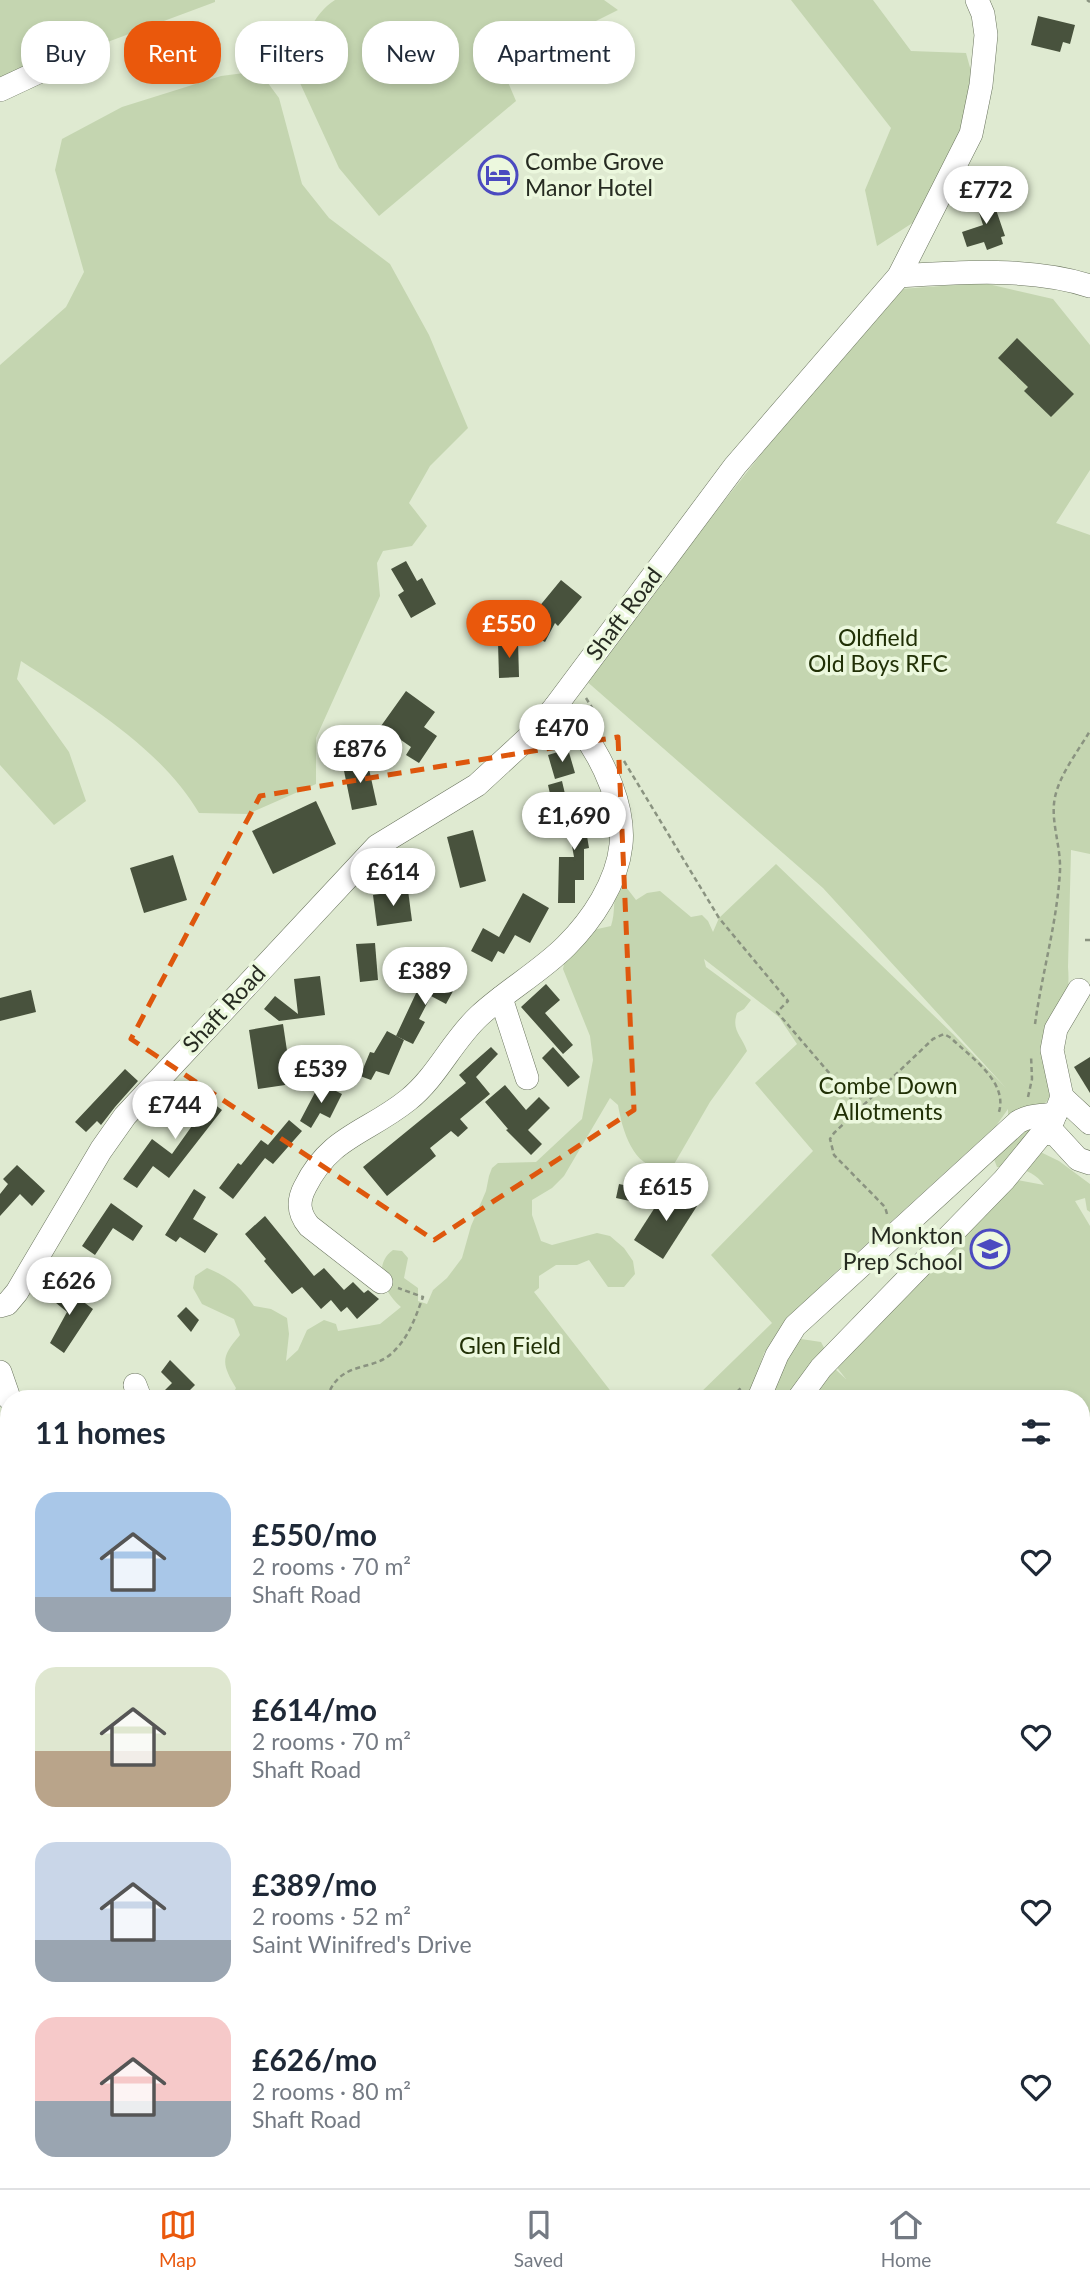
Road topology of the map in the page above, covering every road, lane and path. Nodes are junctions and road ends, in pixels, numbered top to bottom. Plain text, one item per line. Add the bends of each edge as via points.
1 (977, 0) edge
2 (21, 80) edge
3 (0, 90) edge
4 (899, 276) junction
5 (1090, 286) edge
6 (573, 681) junction
7 (555, 707) junction
8 (600, 721) dead end
9 (1090, 731) edge
10 (621, 756) dead end
11 (1085, 940) dead end
12 (1090, 940) edge
13 (1079, 990) dead end
14 (500, 998) junction
15 (1034, 1031) dead end
16 (1031, 1054) dead end
17 (527, 1078) dead end
18 (1027, 1098) dead end
19 (1059, 1105) junction
20 (860, 1109) junction
21 (995, 1119) dead end
22 (1090, 1122) edge
23 (1043, 1133) junction
24 (1090, 1163) edge
25 (895, 1214) dead end
26 (381, 1282) dead end
27 (415, 1294) dead end
28 (0, 1307) edge
29 (0, 1372) edge
30 (6, 1390) edge
31 (332, 1390) edge
32 (762, 1390) edge
33 (805, 1390) edge

1 - 4 street, Shaft Road via 986,35 971,134
2 - 3 street
4 - 5 street via 979,271
4 - 6 street, Shaft Road via 735,466
6 - 7 street, Shaft Road
6 - 8 path
7 - 14 street via 582,732 600,764 613,792 621,845 614,874 587,922 551,960
7 - 28 street, Shaft Road via 477,785 377,846 177,1059 125,1116 17,1292
9 - 15 path via 1055,796 1060,872
10 - 20 path via 719,918 788,1001 777,1012
11 - 12 path
13 - 19 street via 1056,1029 1052,1051 1061,1083
14 - 17 street
14 - 26 street via 470,1025 411,1098 332,1148 301,1195 299,1207 309,1226
16 - 18 path
19 - 22 street
19 - 23 street
19 - 32 street via 1018,1122 795,1326
20 - 21 path via 944,1034 993,1080 1001,1102
20 - 25 path via 834,1133 830,1146 885,1207 885,1223
23 - 24 street via 1055,1134 1078,1158
23 - 33 street
27 - 31 path via 423,1297 418,1315 400,1345 389,1356 340,1377
29 - 30 street

